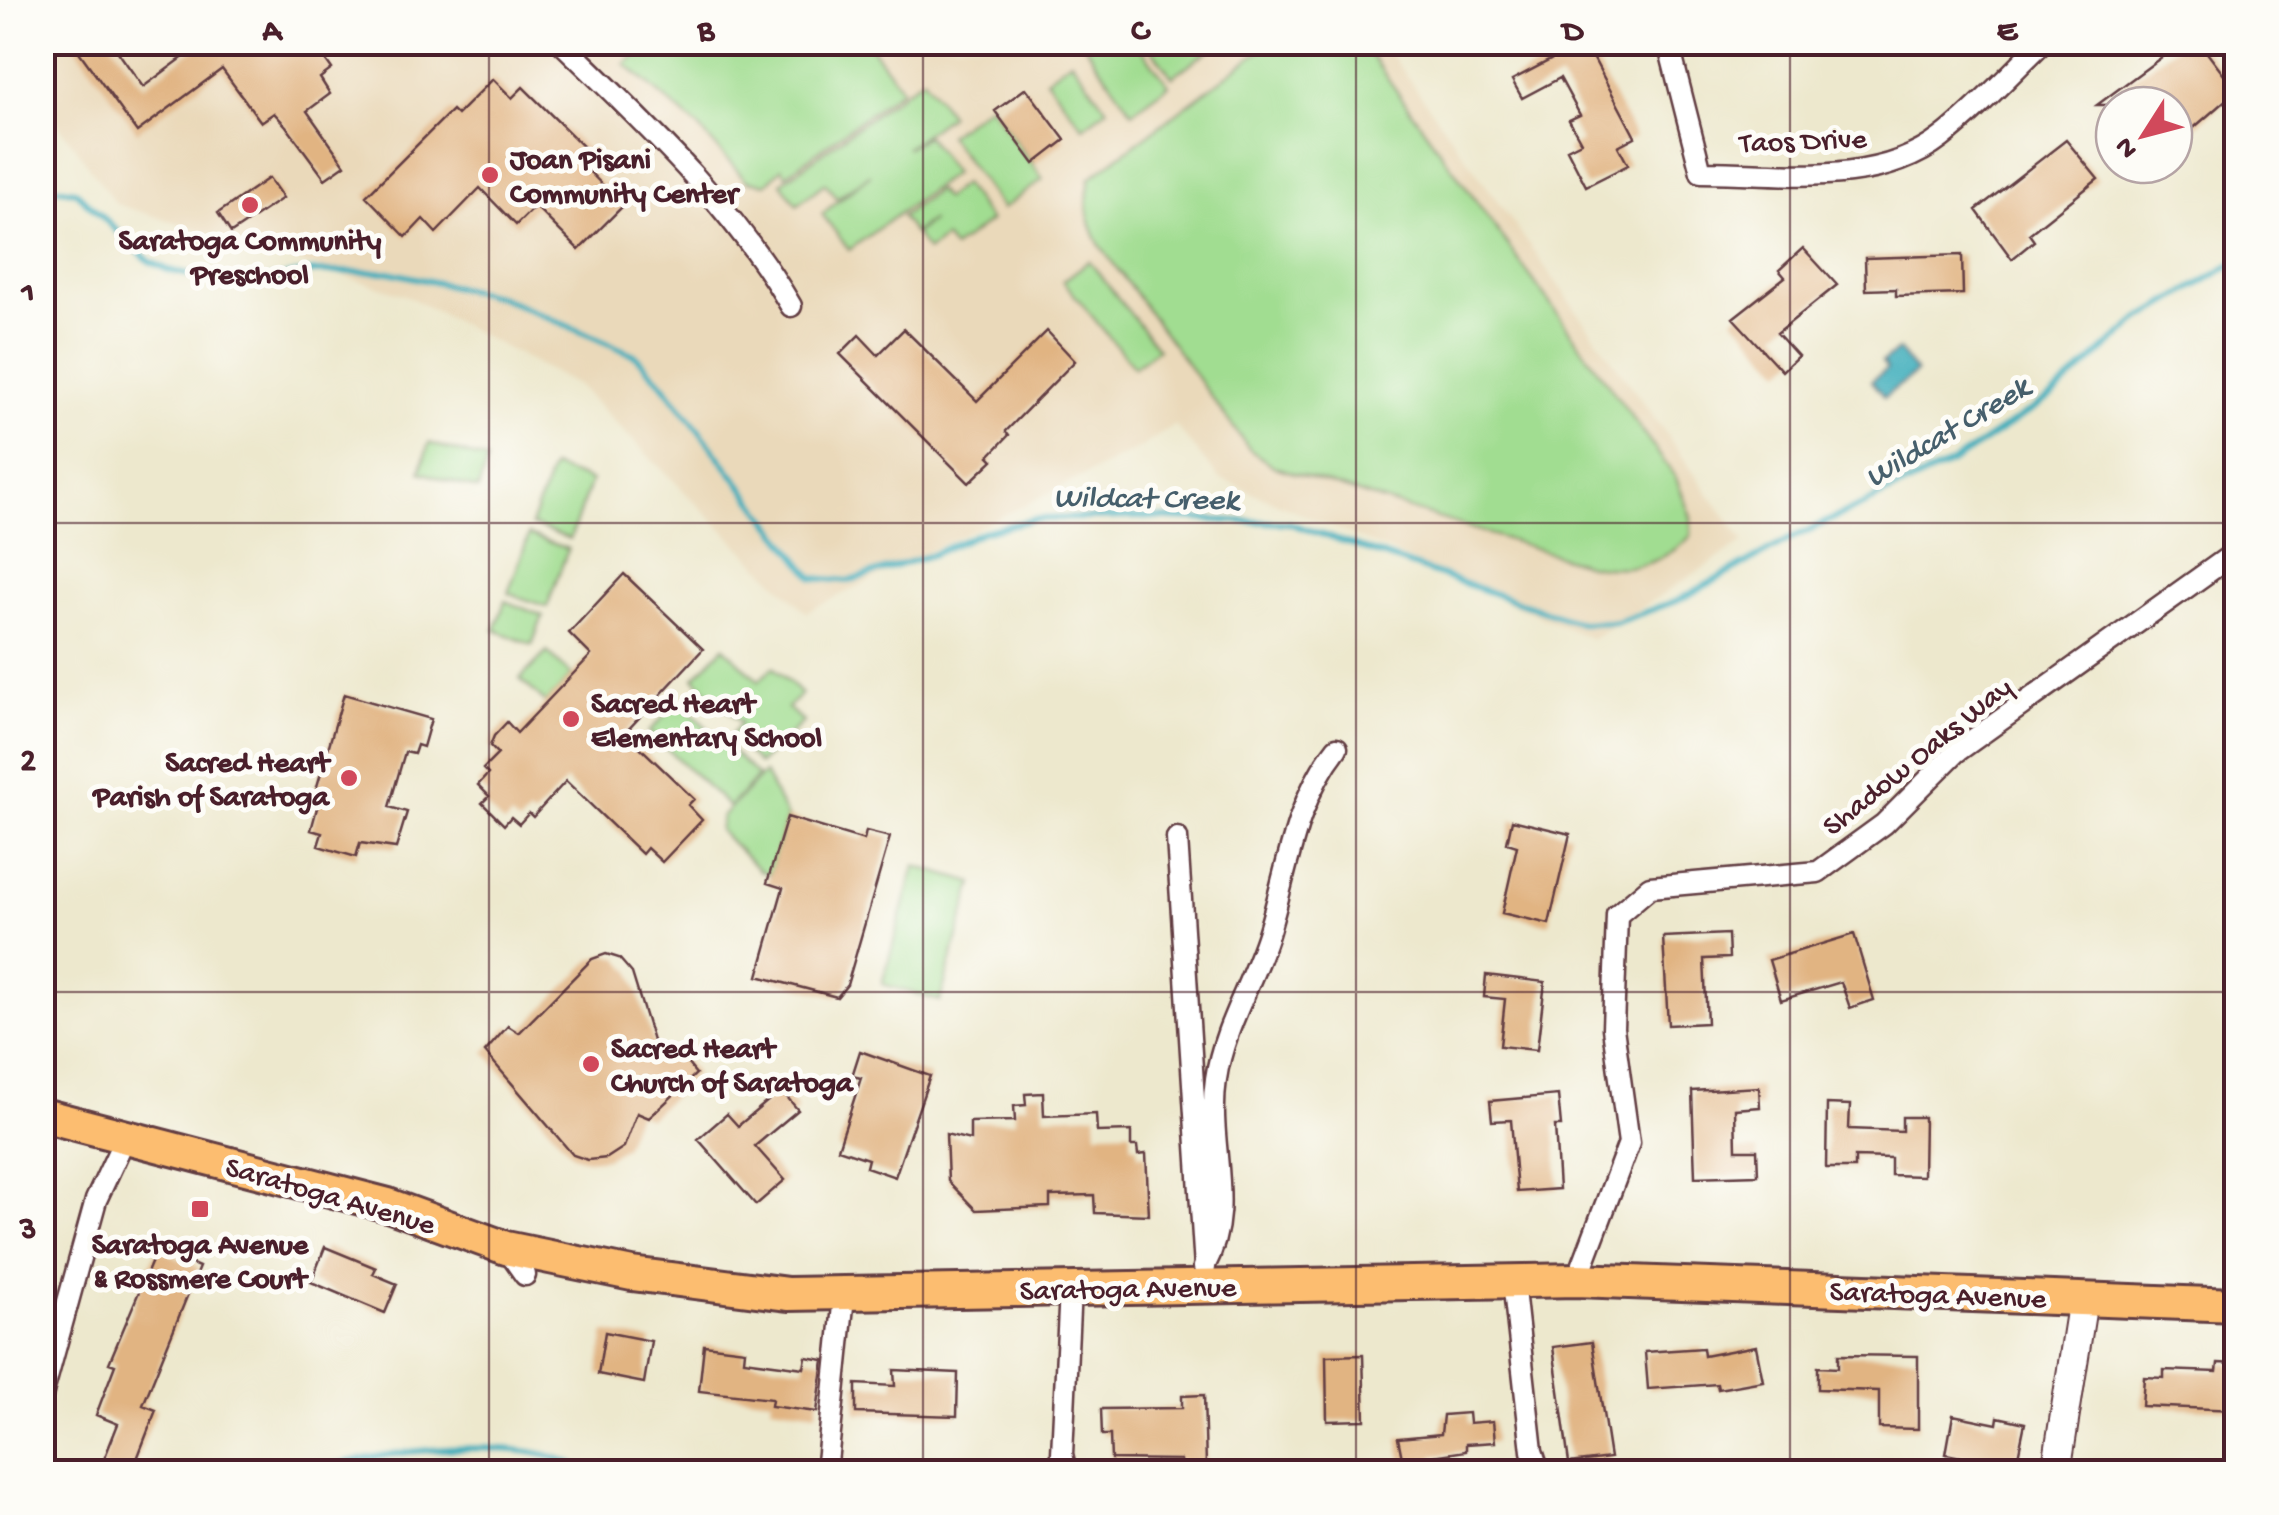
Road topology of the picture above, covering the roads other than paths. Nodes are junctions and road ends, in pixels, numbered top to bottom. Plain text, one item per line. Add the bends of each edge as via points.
1 (560, 42) edge
2 (1668, 42) edge
3 (2043, 42) edge
4 (792, 306) dead end
5 (2236, 552) edge
6 (1336, 748) dead end
7 (1177, 838) dead end
8 (42, 1115) edge
9 (126, 1138) junction
10 (506, 1248) junction
11 (525, 1276) dead end
12 (1205, 1276) junction
13 (1577, 1280) junction
14 (1513, 1281) junction
15 (1070, 1288) junction
16 (844, 1296) junction
17 (2083, 1299) junction
18 (2236, 1305) edge
19 (42, 1396) edge
20 (826, 1472) edge
21 (1066, 1472) edge
22 (1539, 1472) edge
23 (2056, 1472) edge

1 - 4 street via 715,198
2 - 3 street, Taos Drive via 1700,172 1860,172 1899,162 1940,139
5 - 13 street, Shadow Oaks Way via 1956,752 1884,824 1818,872 1650,887 1617,915 1613,1028 1629,1144
6 - 12 street via 1307,796 1268,936 1216,1075 1220,1234
7 - 12 street
8 - 9 main road, Saratoga Avenue
9 - 10 main road, Saratoga Avenue via 388,1206
9 - 19 street via 96,1200
10 - 11 street
10 - 16 main road, Saratoga Avenue via 632,1274
12 - 14 main road, Saratoga Avenue
12 - 15 main road, Saratoga Avenue
13 - 14 main road, Saratoga Avenue
13 - 17 main road, Saratoga Avenue
14 - 22 street
15 - 16 main road, Saratoga Avenue
15 - 21 street
16 - 20 street
17 - 18 main road, Saratoga Avenue
17 - 23 street

